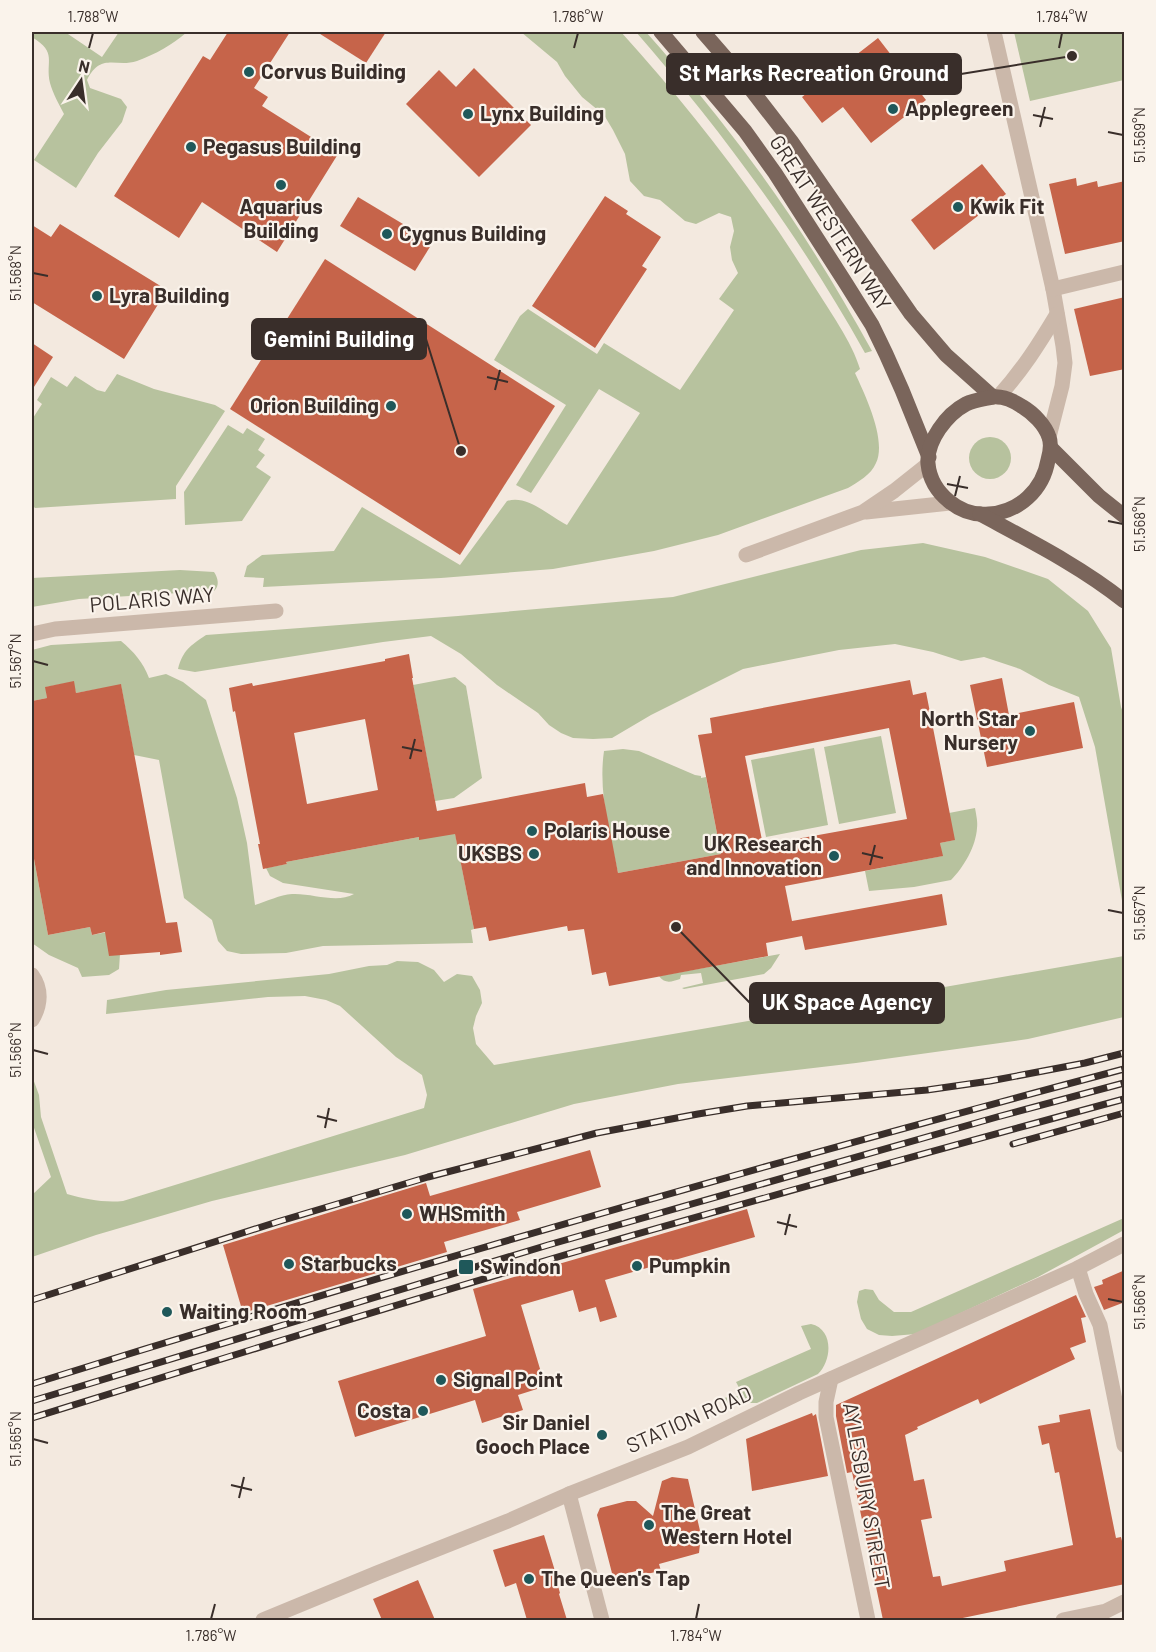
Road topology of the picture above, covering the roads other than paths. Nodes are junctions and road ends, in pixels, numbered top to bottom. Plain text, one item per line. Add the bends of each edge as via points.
1 (662, 32) edge
2 (703, 32) edge
3 (994, 32) edge
4 (1125, 272) edge
5 (1053, 289) junction
6 (1057, 314) junction
7 (996, 397) junction
8 (1050, 442) junction
9 (928, 460) junction
10 (950, 503) junction
11 (863, 512) junction
12 (980, 514) junction
13 (1125, 516) edge
14 (746, 555) dead end
15 (1125, 601) edge
16 (276, 612) dead end
17 (32, 634) edge
18 (32, 975) edge
19 (32, 1020) edge
20 (1125, 1244) edge
21 (1078, 1268) junction
22 (831, 1379) junction
23 (1125, 1445) edge
24 (569, 1494) junction
25 (1125, 1602) edge
26 (264, 1620) edge
27 (602, 1620) edge
28 (868, 1620) edge
29 (1064, 1620) edge

1 - 9 main road, GREAT WESTERN WAY via 745,131 846,282 886,354
2 - 7 main road, GREAT WESTERN WAY via 791,141 911,314 946,355
3 - 5 street
4 - 5 street
5 - 6 street
6 - 7 street via 1031,358
6 - 8 street via 1065,363
7 - 8 main road via 1028,410
7 - 9 main road via 966,405 956,412 938,433
8 - 12 main road via 1043,476 1029,497 1004,512
8 - 13 main road via 1099,496
9 - 10 main road via 932,478
9 - 11 street
10 - 11 street
10 - 12 main road
11 - 14 street
12 - 15 main road via 1061,557
16 - 17 street, POLARIS WAY
18 - 19 street via 40,998
20 - 21 street, STATION ROAD
21 - 22 street, STATION ROAD
21 - 23 street via 1100,1325
22 - 24 street, STATION ROAD via 688,1447
22 - 28 street, AYLESBURY STREET via 826,1413
24 - 26 street, STATION ROAD
24 - 27 street
25 - 29 street via 1106,1611

